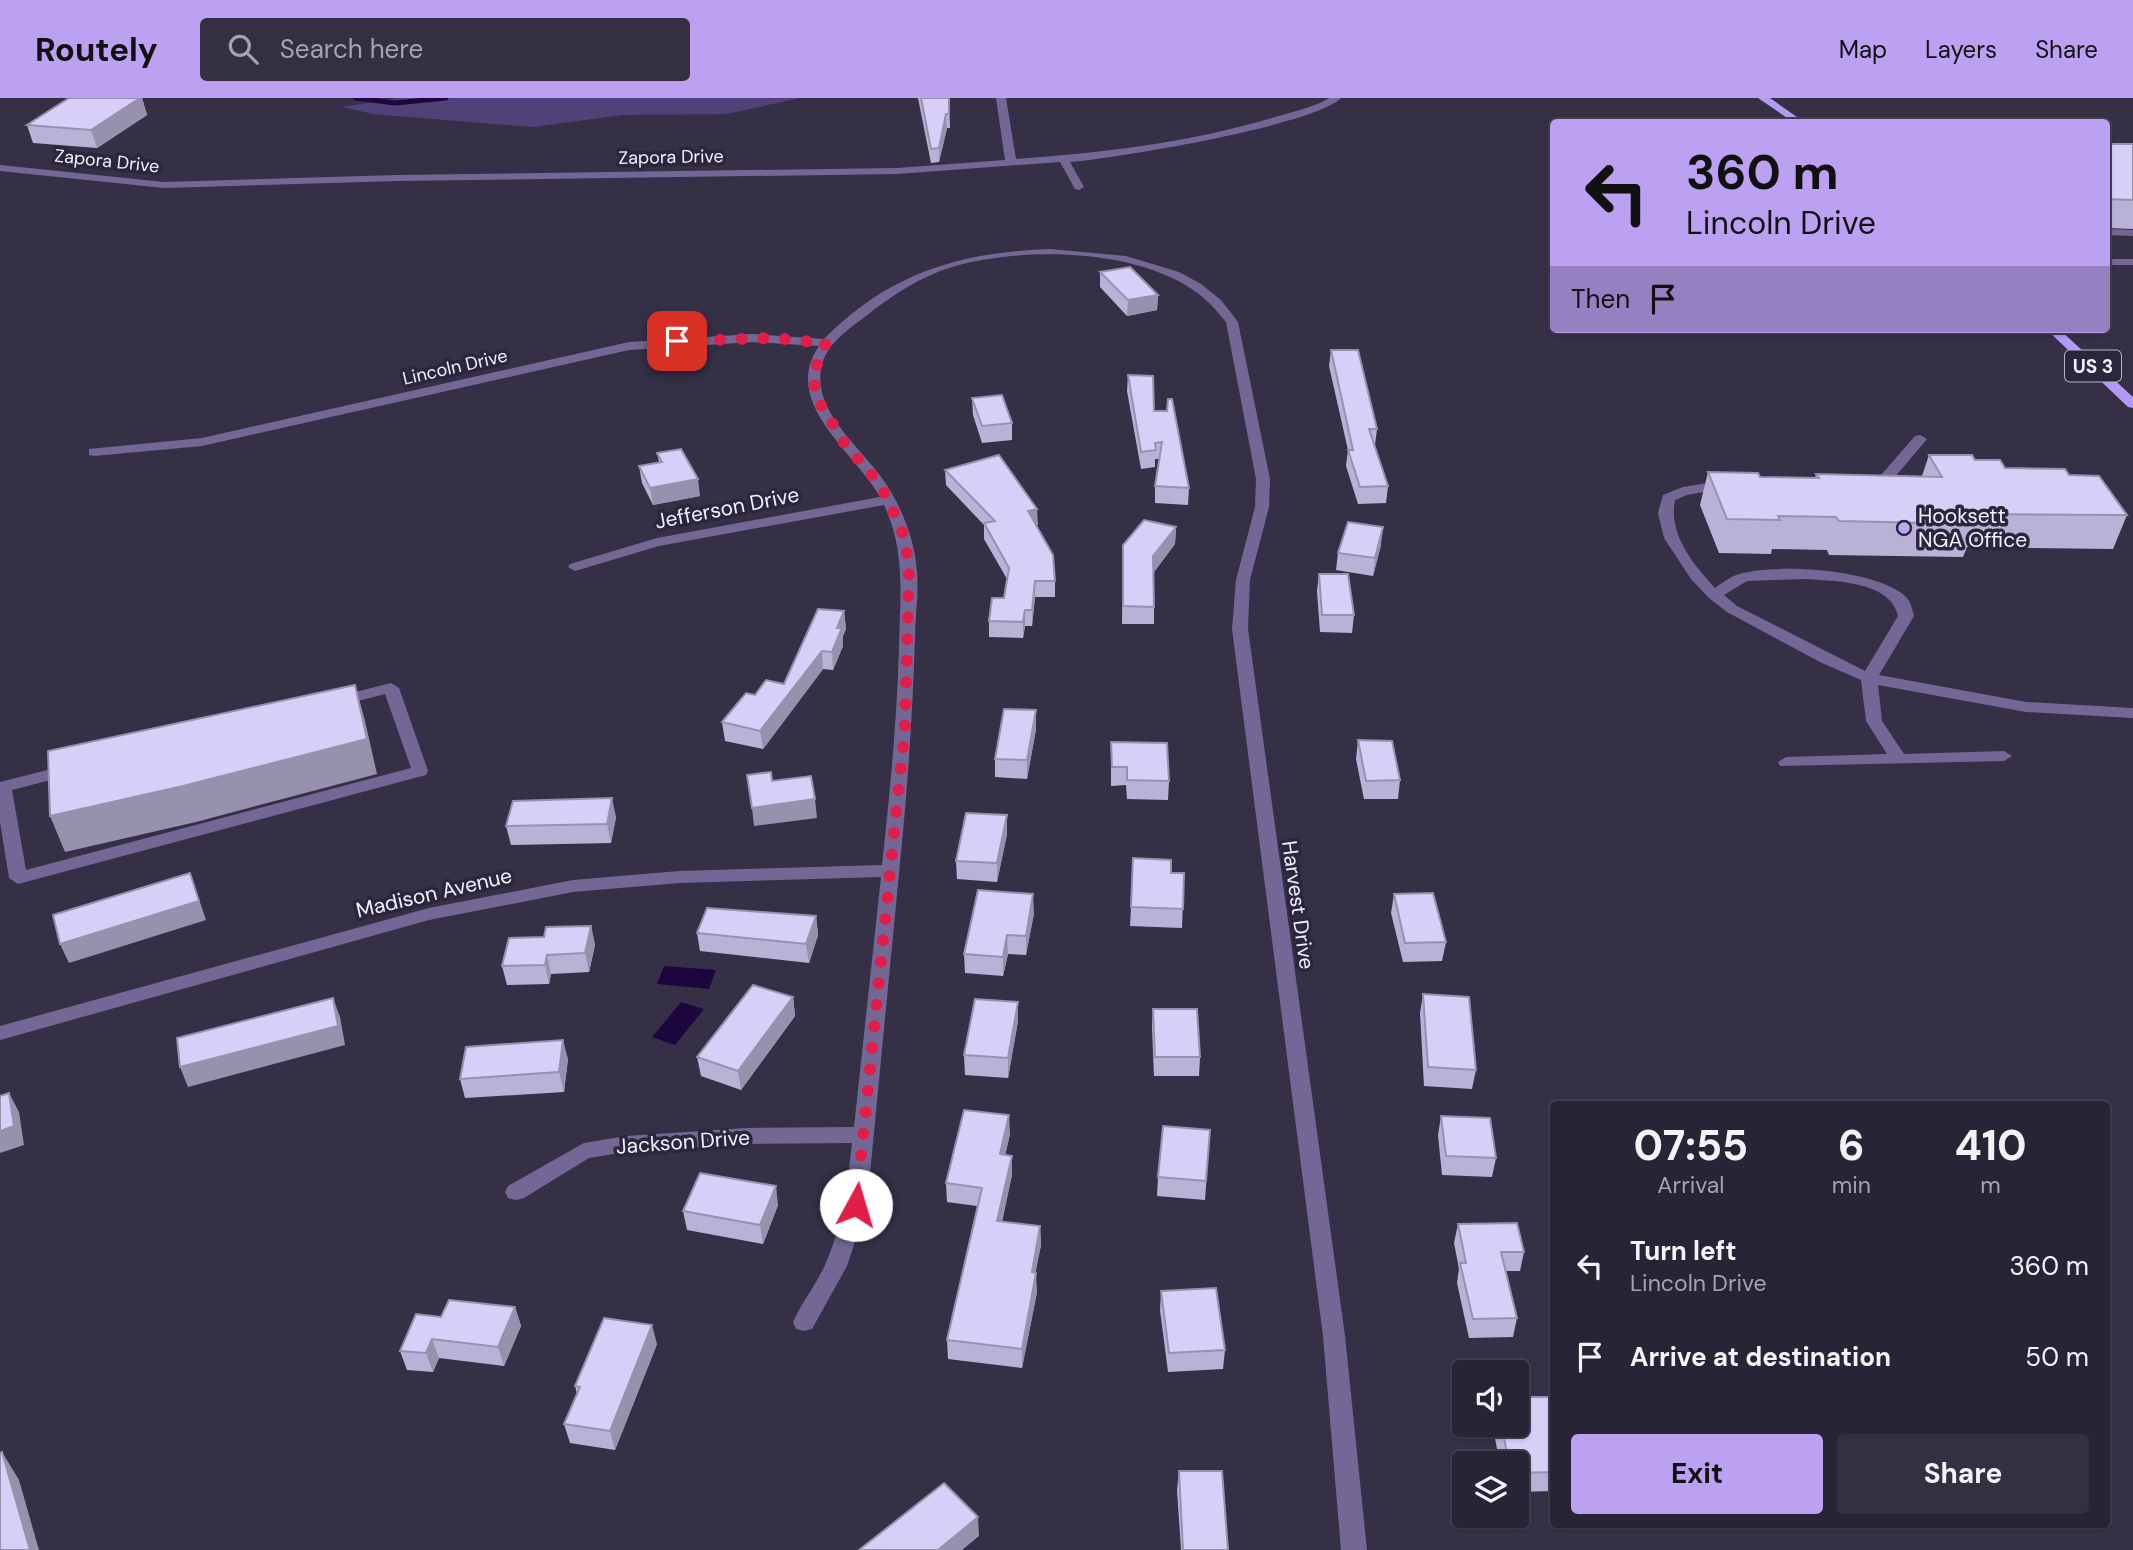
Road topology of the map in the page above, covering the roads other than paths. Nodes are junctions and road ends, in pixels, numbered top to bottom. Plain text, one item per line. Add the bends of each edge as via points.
1 (1000, 98) edge
2 (1336, 98) edge
3 (1763, 98) edge
4 (1794, 119) edge
5 (1063, 159) junction
6 (1011, 164) junction
7 (0, 168) edge
8 (1079, 187) dead end
9 (2110, 232) edge
10 (2133, 233) edge
11 (2110, 262) edge
12 (2133, 262) edge
13 (2056, 333) edge
14 (826, 343) junction
15 (2133, 404) edge
16 (1920, 439) dead end
17 (94, 452) dead end
18 (1743, 483) edge
19 (1853, 486) edge
20 (888, 499) junction
21 (575, 567) dead end
22 (1714, 595) junction
23 (1869, 678) junction
24 (2133, 713) edge
25 (2004, 756) dead end
26 (1898, 758) junction
27 (1786, 762) dead end
28 (5, 832) edge
29 (890, 871) junction
30 (0, 1032) edge
31 (863, 1135) junction
32 (516, 1192) dead end
33 (804, 1322) dead end
34 (1354, 1550) edge

1 - 6 street
2 - 5 street, Zapora Drive via 1286,118 1224,134
3 - 4 main road
5 - 6 street, Zapora Drive
5 - 8 street
6 - 7 street, Zapora Drive via 814,173 397,177 164,185
9 - 10 street
11 - 12 street
13 - 15 main road, US 3
14 - 17 street, Lincoln Drive via 737,338 629,346 202,442
14 - 20 street via 813,374 816,397
14 - 34 street, Harvest Drive via 877,299 934,267 1016,253 1104,256 1162,270 1195,284 1219,302 1232,322 1263,479 1262,507 1243,580 1240,629 1334,1336
16 - 19 street via 1879,487
18 - 22 street via 1683,491 1668,498 1664,513 1671,538
20 - 21 street, Jefferson Drive via 657,542
20 - 29 street via 905,539 909,569 905,726
22 - 23 street via 1774,633
22 - 23 street via 1745,577 1850,579 1879,587 1901,601 1906,616
23 - 24 street via 2026,707
23 - 26 street via 1874,721
25 - 26 street
26 - 27 street
28 - 28 street via 18,878 421,771 391,688 3,787
29 - 30 street, Madison Avenue via 679,877 573,886 429,914
29 - 31 street
31 - 32 street, Jackson Drive via 626,1144 584,1151
31 - 33 street via 847,1244 830,1283

